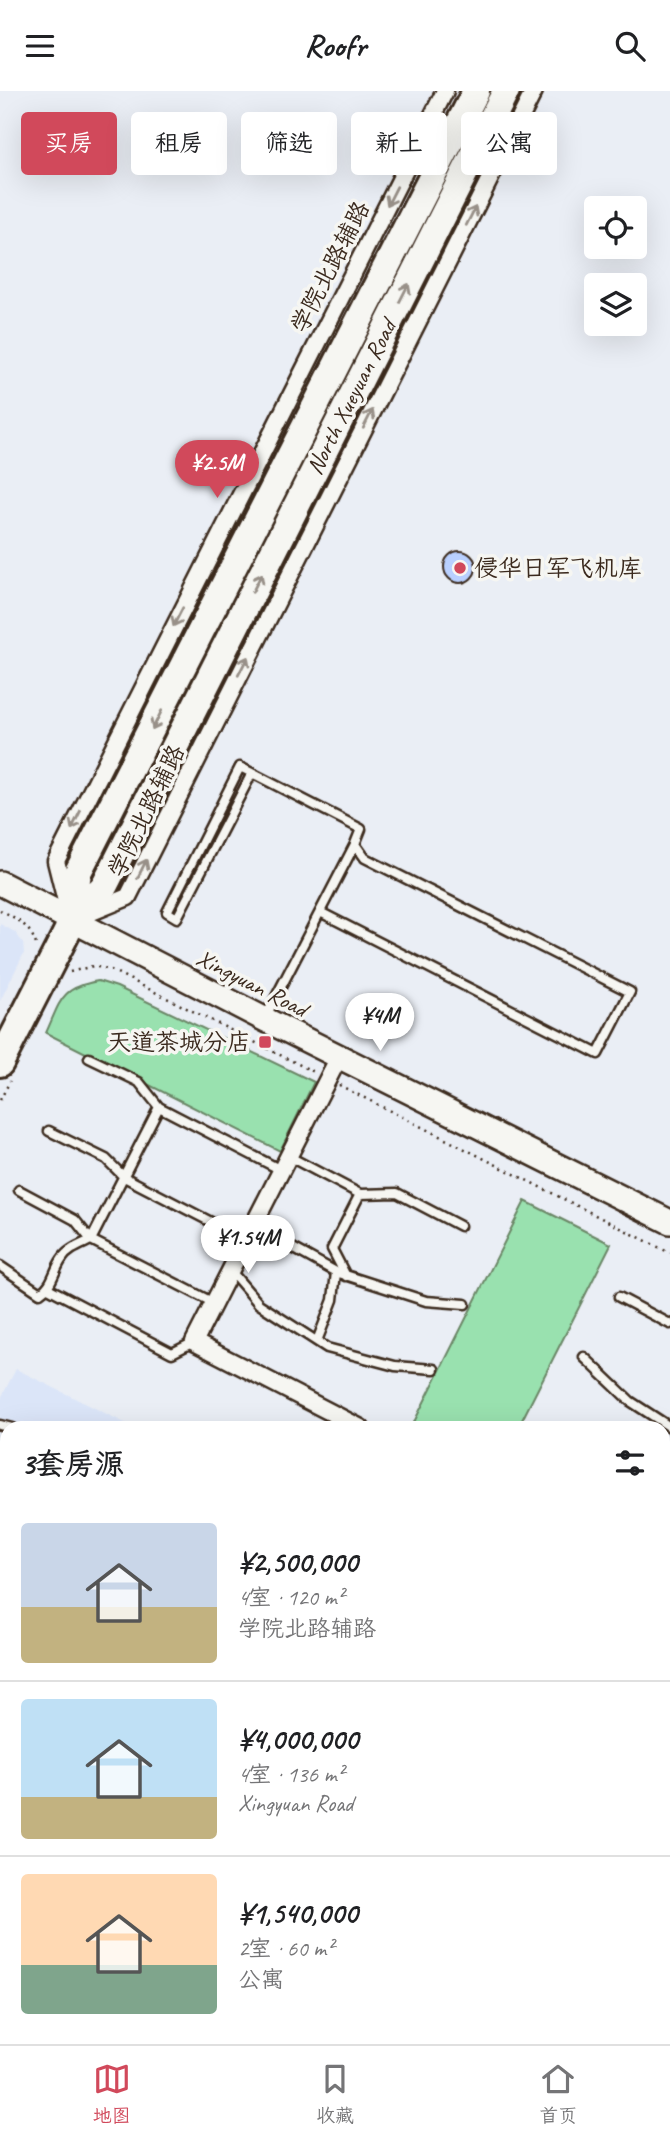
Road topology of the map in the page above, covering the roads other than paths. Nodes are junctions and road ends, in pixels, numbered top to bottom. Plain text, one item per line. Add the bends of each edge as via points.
1 (445, 91) edge
2 (476, 91) edge
3 (506, 91) edge
4 (534, 91) edge
5 (282, 415) junction
6 (329, 440) junction
7 (152, 667) junction
8 (176, 682) junction
9 (252, 773) junction
10 (355, 844) junction
11 (0, 883) edge
12 (0, 898) edge
13 (320, 912) junction
14 (69, 926) junction
15 (264, 1019) junction
16 (89, 1058) dead end
17 (0, 1063) edge
18 (333, 1068) junction
19 (159, 1107) junction
20 (49, 1131) dead end
21 (285, 1163) junction
22 (124, 1177) junction
23 (19, 1191) dead end
24 (360, 1194) junction
25 (670, 1222) edge
26 (460, 1226) dead end
27 (249, 1233) junction
28 (670, 1237) edge
29 (91, 1240) junction
30 (0, 1266) edge
31 (230, 1270) junction
32 (336, 1272) junction
33 (346, 1276) junction
34 (48, 1288) junction
35 (619, 1297) dead end
36 (214, 1303) junction
37 (465, 1304) dead end
38 (670, 1324) edge
39 (317, 1341) junction
40 (194, 1342) junction
41 (584, 1357) dead end
42 (434, 1369) dead end
43 (655, 1419) joint
44 (347, 1421) edge
45 (659, 1421) edge

1 -> 5 street, 学院北路辅路
2 - 6 main road, North Xueyuan Road
6 -> 3 main road, North Xueyuan Road
6 -> 4 street
5 - 6 street
5 -> 7 street, 学院北路辅路
6 - 8 main road, North Xueyuan Road
14 -> 6 main road, North Xueyuan Road via 104,885 211,702
7 - 8 street
7 -> 14 street, 学院北路辅路 via 56,861
8 -> 14 main road, North Xueyuan Road via 78,872
9 - 9 lane via 177,918 167,912 240,767
9 - 10 lane via 361,829
10 - 13 lane
10 - 13 lane via 365,858 630,992 598,1054
11 - 14 main road, Xingyuan Road
12 - 14 main road, Xingyuan Road
13 - 15 lane
14 - 15 main road, Xingyuan Road
14 - 17 main road, North Xueyuan Road
14 - 18 main road, Xingyuan Road
15 - 18 main road, Xingyuan Road
16 - 19 lane via 139,1082
18 - 21 street
18 - 25 main road, Xingyuan Road
18 - 28 main road, Xingyuan Road
19 - 21 lane
19 - 22 lane
20 - 22 lane via 106,1159
21 - 24 lane
21 - 27 street
22 - 27 lane
22 - 29 lane
23 - 29 lane via 75,1220
24 - 26 lane via 397,1193
24 - 33 lane via 332,1249
27 - 31 street
27 - 32 lane
29 - 34 lane via 69,1251
29 - 36 lane
30 - 34 lane via 40,1293
31 - 36 street
31 - 39 lane via 259,1304
32 - 33 lane
32 - 39 lane via 333,1300
33 - 37 lane via 426,1301
34 - 40 lane via 172,1353
35 - 38 lane
36 - 40 street
39 - 42 lane via 327,1348 395,1366
40 - 44 street
41 - 43 lane
43 - 45 lane

